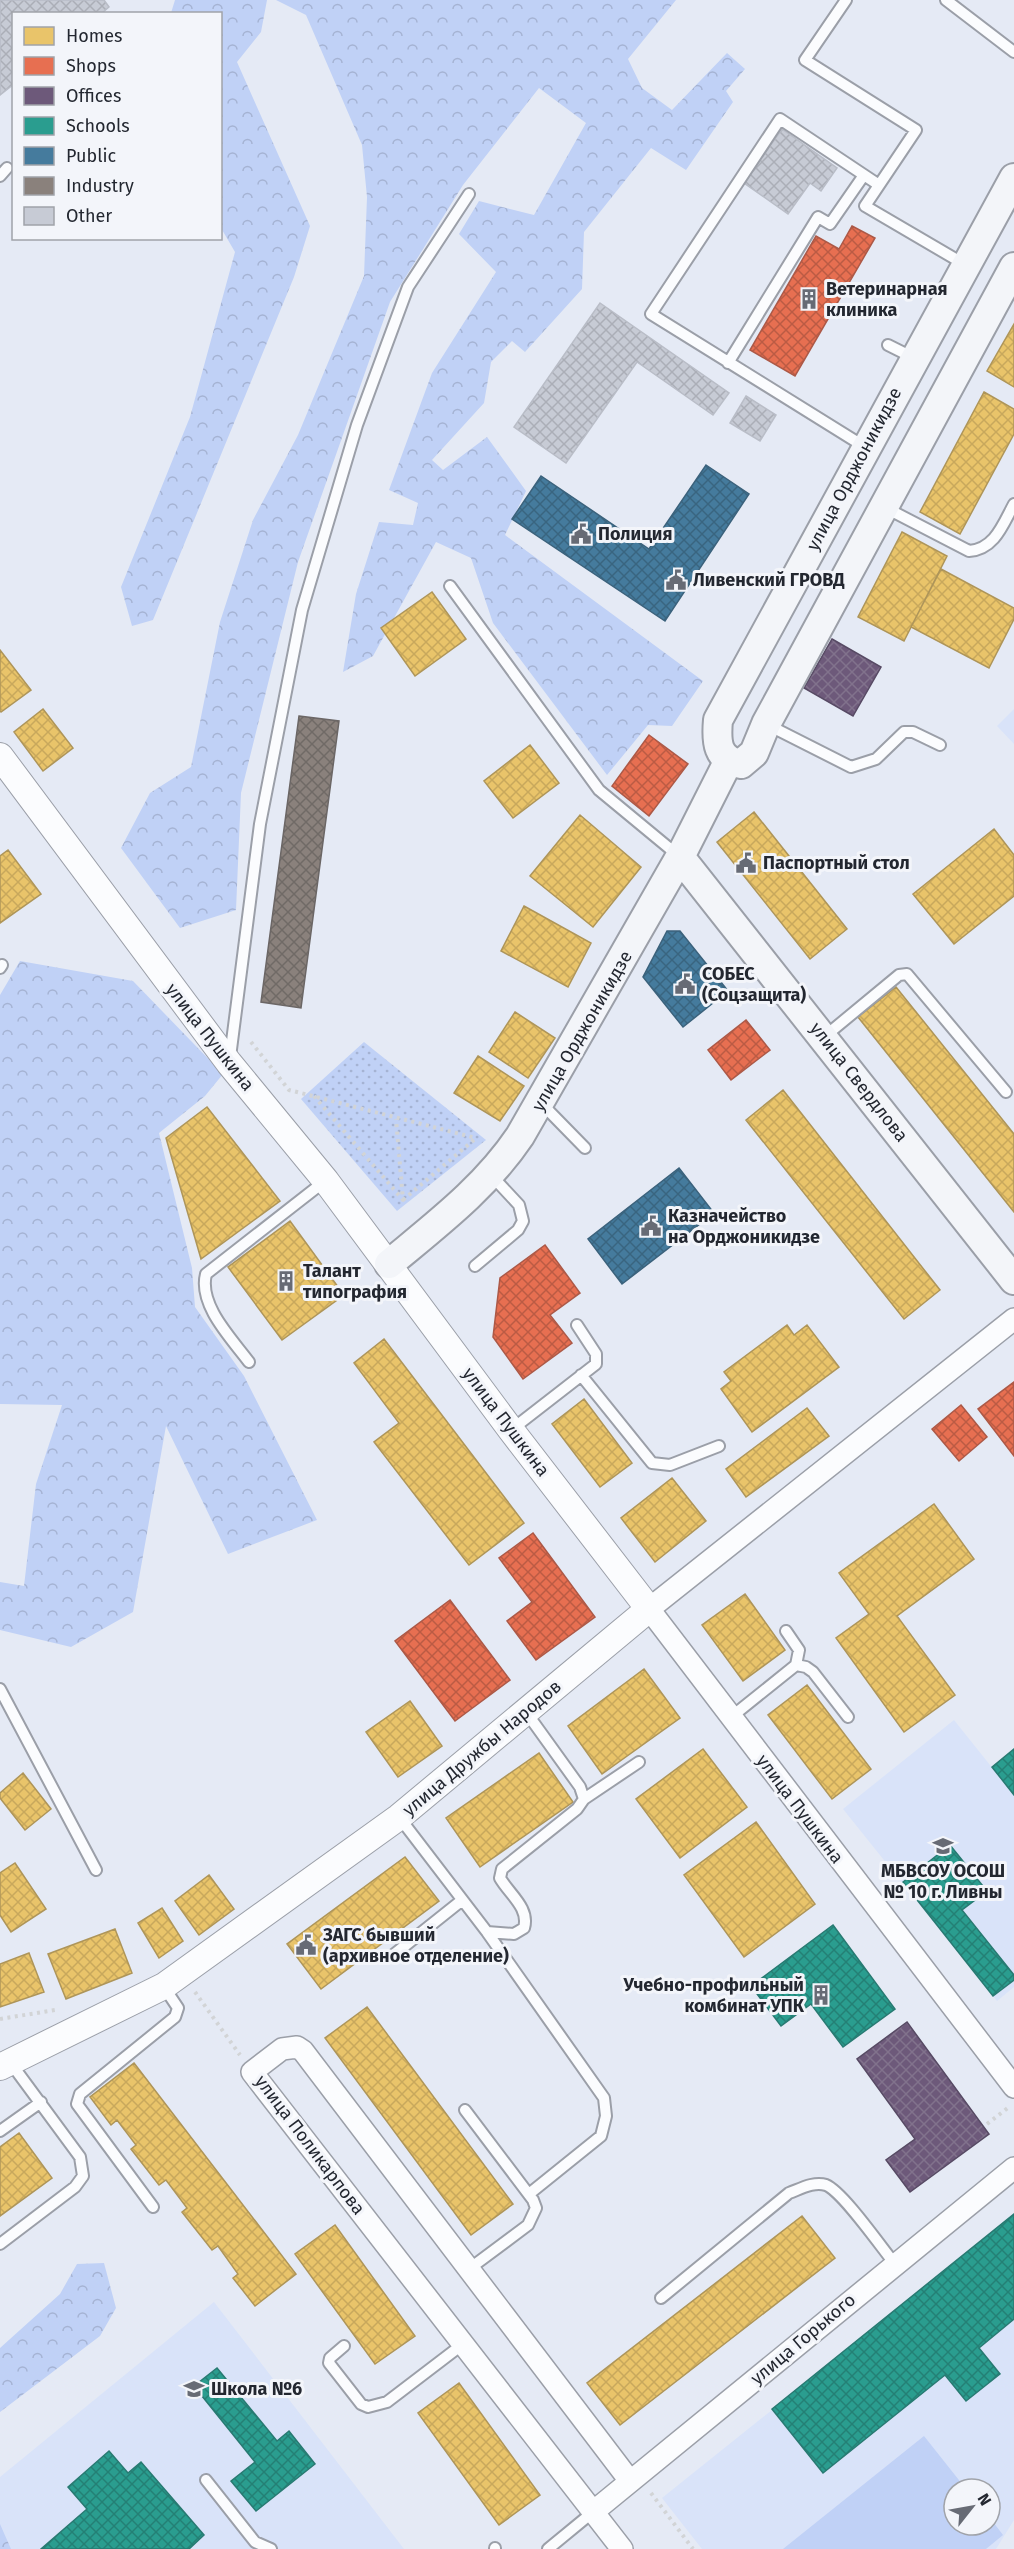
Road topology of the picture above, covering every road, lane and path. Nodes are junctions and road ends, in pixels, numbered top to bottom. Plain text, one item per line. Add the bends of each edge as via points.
1 (846, 0) edge
2 (946, 0) edge
3 (1014, 52) edge
4 (864, 175) junction
5 (1014, 178) edge
6 (879, 185) junction
7 (469, 194) dead end
8 (965, 264) junction
9 (1011, 282) edge
10 (888, 345) dead end
11 (914, 358) junction
12 (728, 363) junction
13 (866, 448) junction
14 (1014, 504) edge
15 (884, 507) junction
16 (450, 586) dead end
17 (766, 724) junction
18 (940, 746) dead end
19 (0, 756) edge
20 (728, 762) junction
21 (680, 857) junction
22 (234, 1022) junction
23 (824, 1037) junction
24 (229, 1063) junction
25 (1006, 1092) dead end
26 (314, 1095) junction
27 (541, 1103) junction
28 (396, 1119) junction
29 (585, 1148) dead end
30 (491, 1175) junction
31 (326, 1181) junction
32 (403, 1200) junction
33 (389, 1264) junction
34 (475, 1266) dead end
35 (1014, 1280) edge
36 (1014, 1318) edge
37 (577, 1325) dead end
38 (249, 1362) dead end
39 (581, 1375) junction
40 (511, 1430) junction
41 (719, 1446) dead end
42 (649, 1609) junction
43 (786, 1631) dead end
44 (796, 1665) junction
45 (0, 1689) edge
46 (526, 1712) junction
47 (848, 1717) dead end
48 (730, 1718) junction
49 (639, 1762) dead end
50 (584, 1799) junction
51 (399, 1817) junction
52 (96, 1870) dead end
53 (461, 1901) junction
54 (487, 1932) junction
55 (392, 1956) dead end
56 (173, 1980) junction
57 (0, 2019) edge
58 (77, 2028) junction
59 (5, 2065) edge
60 (252, 2072) junction
61 (1014, 2087) edge
62 (41, 2102) junction
63 (1014, 2103) edge
64 (465, 2110) dead end
65 (987, 2124) dead end
66 (0, 2131) edge
67 (1014, 2168) edge
68 (529, 2194) junction
69 (153, 2207) dead end
70 (0, 2244) edge
71 (895, 2264) junction
72 (469, 2268) junction
73 (661, 2298) dead end
74 (463, 2344) junction
75 (344, 2346) dead end
76 (634, 2479) junction
77 (206, 2480) dead end
78 (593, 2512) junction
79 (271, 2549) edge
80 (548, 2549) edge
81 (621, 2549) edge
82 (693, 2549) edge

1 - 6 lane via 805,60 916,130
2 - 3 lane
4 - 6 lane
4 - 12 lane via 831,224 818,217
4 - 12 lane via 780,118 651,314
5 - 8 main road, улица Орджоникидзе
6 - 8 lane via 865,207
7 - 22 lane via 408,287 357,425 302,610 260,824
8 - 11 main road, улица Орджоникидзе
9 - 15 main road
10 - 11 lane
11 - 13 main road, улица Орджоникидзе
12 - 13 lane
13 - 20 main road, улица Орджоникидзе via 718,720 716,740
14 - 15 lane via 991,543 969,551
15 - 17 main road
16 - 21 lane via 599,790
17 - 18 lane via 851,767 876,759 904,732 913,732
17 - 20 main road via 754,753 741,764
19 - 24 street, улица Пушкина
20 - 21 main road, улица Орджоникидзе
21 - 23 main road, улица Свердлова
21 - 27 main road, улица Орджоникидзе
22 - 24 lane
22 - 26 path via 289,1090
23 - 25 lane via 899,975 906,974
23 - 35 main road, улица Свердлова
24 - 31 street, улица Пушкина
26 - 28 path
26 - 32 path
27 - 29 lane
27 - 30 main road, улица Орджоникидзе
28 - 32 path
28 - 32 path via 476,1138
30 - 33 main road, улица Орджоникидзе via 466,1201
30 - 34 lane via 519,1205 523,1221 520,1228
31 - 33 street, улица Пушкина
31 - 38 lane via 206,1274 209,1304
33 - 40 street, улица Пушкина
36 - 42 street, улица Дружбы Народов
37 - 39 lane via 597,1359
39 - 40 lane
39 - 41 lane via 651,1463 670,1465
40 - 42 street, улица Пушкина
42 - 46 street, улица Дружбы Народов
42 - 48 street, улица Пушкина
43 - 44 lane via 799,1650
44 - 47 lane via 813,1672
44 - 48 lane
45 - 52 lane
46 - 50 lane via 580,1787
46 - 51 street, улица Дружбы Народов
48 - 61 street, улица Пушкина
49 - 50 lane
50 - 54 lane via 577,1809 502,1869 500,1878 524,1910 524,1928 514,1934
51 - 53 lane
51 - 56 street, улица Дружбы Народов
53 - 54 lane
53 - 55 lane
54 - 68 lane via 599,2088 606,2107 601,2136
56 - 58 street, улица Дружбы Народов via 137,2002
56 - 60 path
56 - 69 lane via 178,2008 175,2017 80,2094 77,2104
57 - 58 path via 52,2009 64,2013
58 - 59 street, улица Дружбы Народов
59 - 62 lane
60 - 72 street, улица Поликарпова via 282,2049 297,2047 303,2051
60 - 74 street, улица Поликарпова
62 - 66 lane
62 - 70 lane via 80,2157 82,2176 70,2192
63 - 65 path
64 - 68 lane
67 - 71 street, улица Горького
68 - 72 lane via 536,2208 532,2220
71 - 73 lane via 837,2193 824,2185 807,2186 789,2193
71 - 76 street, улица Горького
72 - 76 street, улица Поликарпова
74 - 75 lane via 387,2402 368,2407 361,2404 329,2363
74 - 78 street, улица Поликарпова
76 - 78 street, улица Горького
76 - 82 path
77 - 79 lane via 255,2542
78 - 80 lane
78 - 81 street, улица Поликарпова

